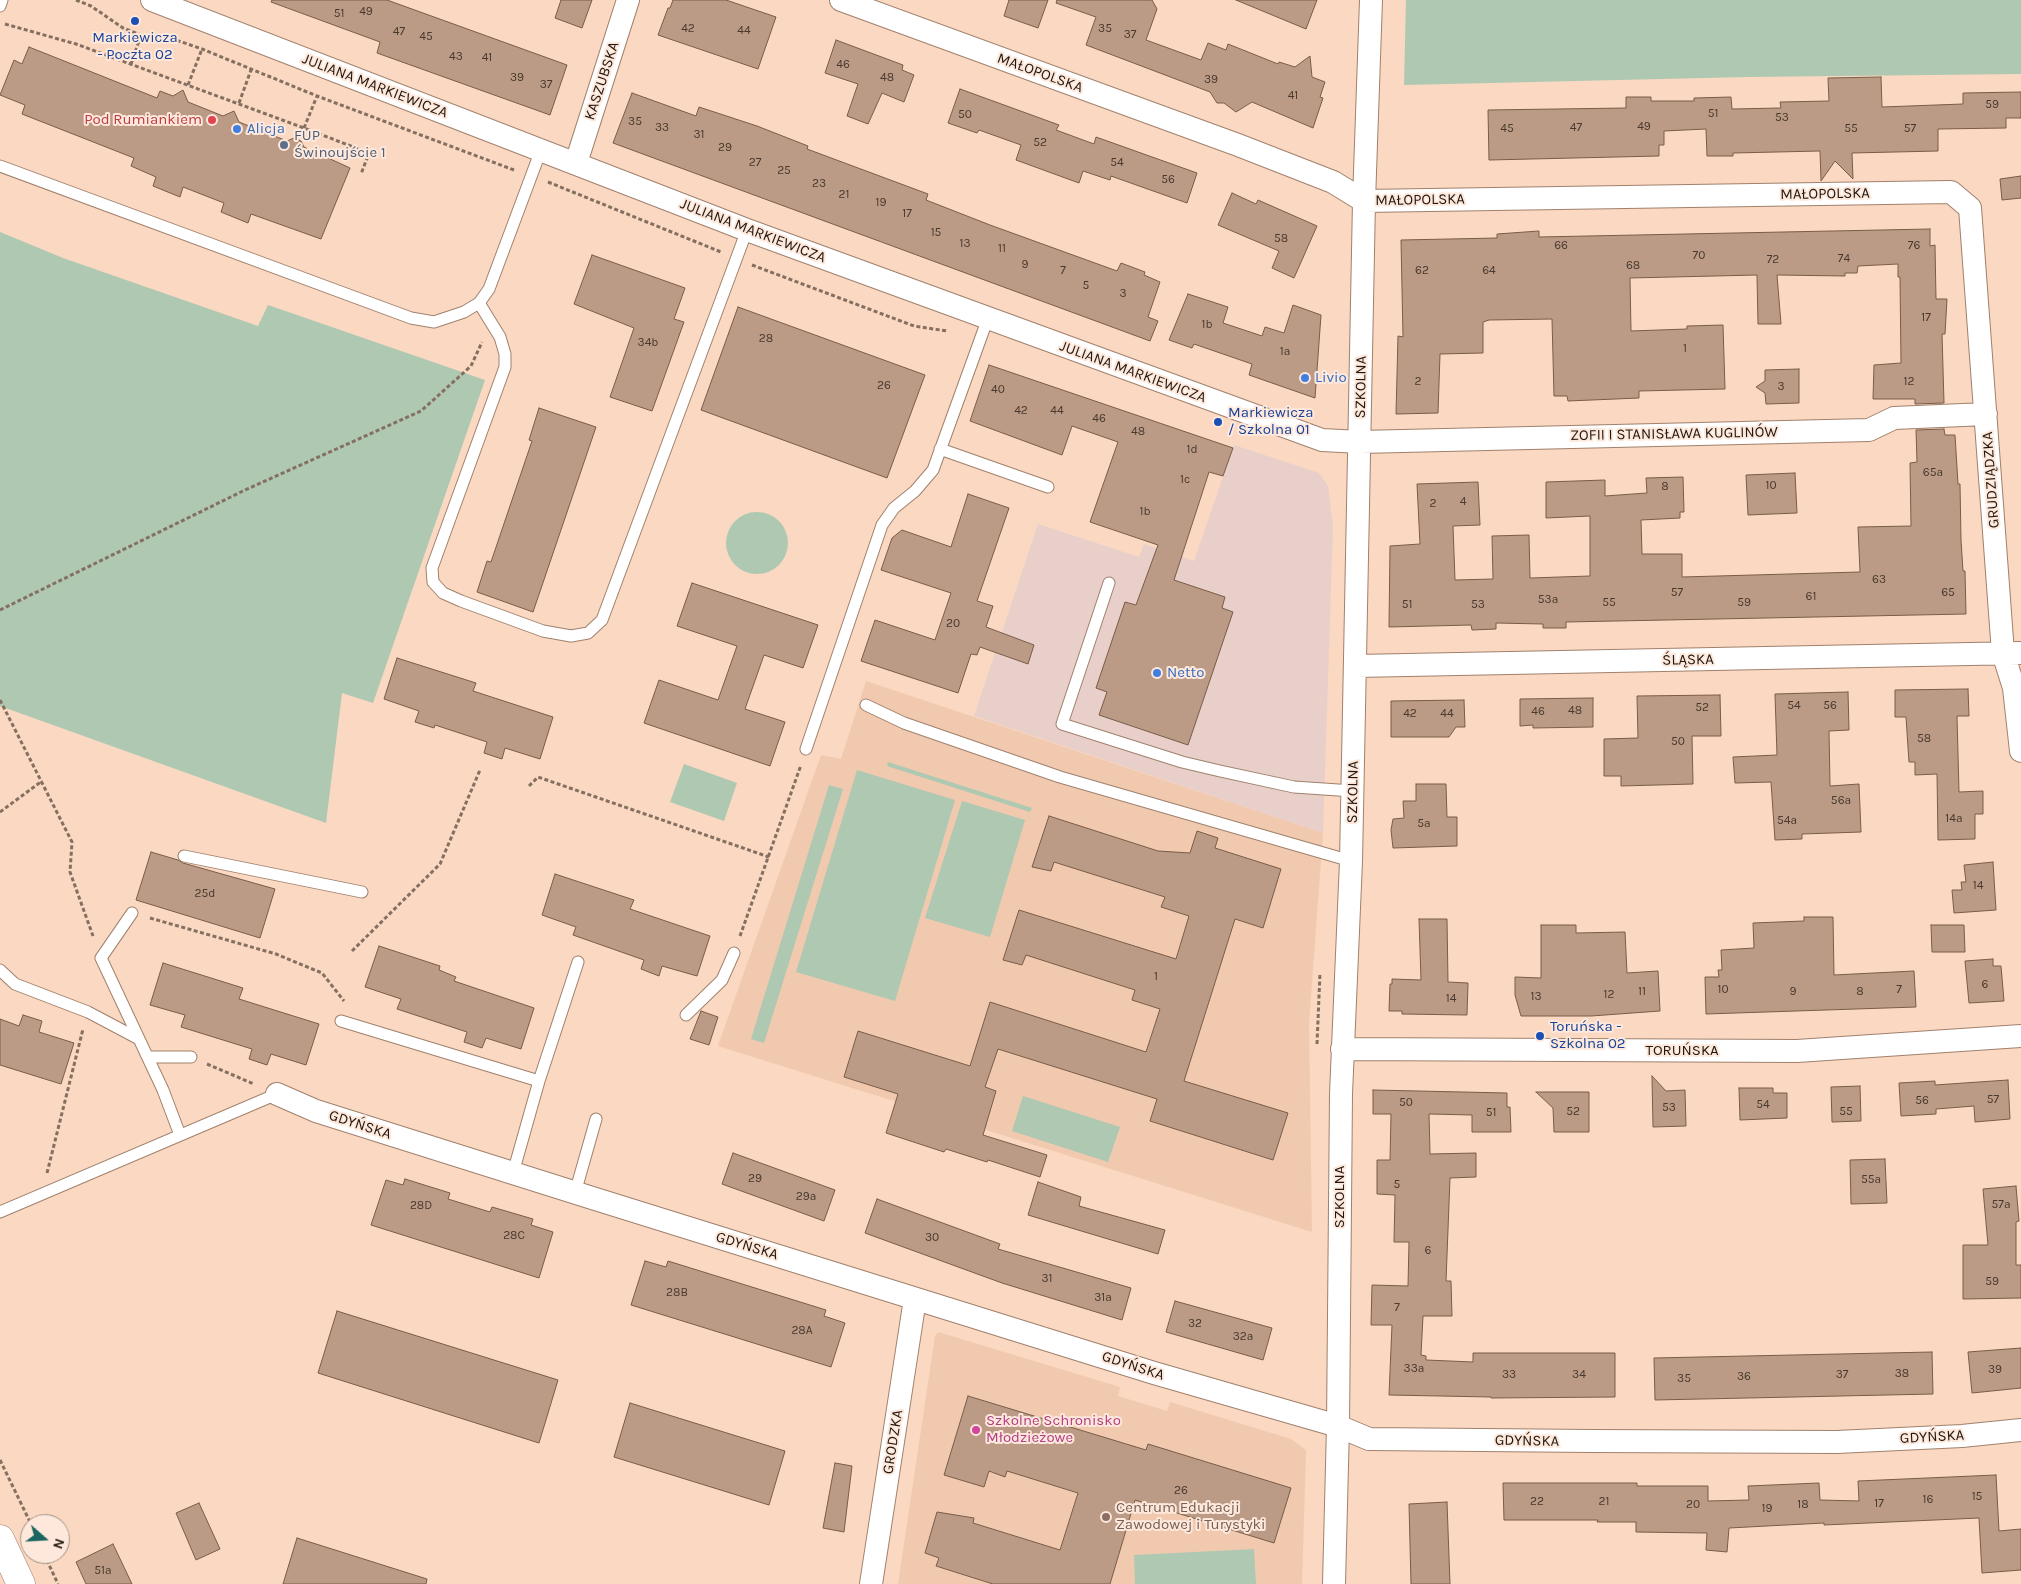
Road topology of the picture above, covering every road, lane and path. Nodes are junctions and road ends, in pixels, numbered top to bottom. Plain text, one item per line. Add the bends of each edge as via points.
1 (2, 0) edge
2 (152, 0) edge
3 (628, 0) edge
4 (841, 0) edge
5 (1371, 0) edge
6 (0, 6) edge
7 (0, 23) edge
8 (141, 35) dead end
9 (202, 49) dead end
10 (131, 64) junction
11 (252, 70) dead end
12 (188, 84) junction
13 (317, 96) dead end
14 (239, 104) junction
15 (304, 128) junction
16 (541, 150) junction
17 (576, 163) junction
18 (0, 166) edge
19 (362, 174) dead end
20 (1364, 201) junction
21 (1970, 208) joint
22 (747, 230) junction
23 (479, 303) junction
24 (464, 312) junction
25 (988, 318) junction
26 (1986, 414) junction
27 (1360, 442) junction
28 (940, 450) junction
29 (1048, 487) dead end
30 (1109, 583) dead end
31 (0, 610) edge
32 (2012, 653) edge
33 (1356, 666) junction
34 (0, 700) edge
35 (866, 705) dead end
36 (806, 749) joint
37 (2021, 750) edge
38 (480, 770) dead end
39 (42, 781) junction
40 (529, 786) dead end
41 (1352, 791) junction
42 (0, 812) edge
43 (184, 856) dead end
44 (770, 857) junction
45 (1351, 861) junction
46 (362, 892) dead end
47 (132, 913) joint
48 (352, 951) dead end
49 (734, 953) joint
50 (101, 958) junction
51 (578, 962) dead end
52 (0, 970) edge
53 (344, 1002) dead end
54 (88, 1012) junction
55 (686, 1015) dead end
56 (341, 1021) dead end
57 (2021, 1036) edge
58 (139, 1039) junction
59 (1342, 1049) junction
60 (191, 1057) dead end
61 (148, 1058) junction
62 (203, 1063) dead end
63 (227, 1072) dead end
64 (539, 1081) junction
65 (277, 1094) joint
66 (596, 1119) dead end
67 (180, 1135) junction
68 (513, 1173) junction
69 (575, 1192) junction
70 (43, 1194) junction
71 (0, 1212) edge
72 (915, 1299) junction
73 (1338, 1426) junction
74 (2021, 1430) edge
75 (0, 1460) edge
76 (26, 1514) edge
77 (0, 1539) edge
78 (49, 1564) edge
79 (21, 1584) edge
80 (58, 1584) edge
81 (871, 1584) edge
82 (1334, 1584) edge

1 - 6 lane
2 - 16 street, JULIANA MARKIEWICZA
3 - 17 street, KASZUBSKA
4 - 20 street, MAŁOPOLSKA via 1238,145 1333,182
5 - 20 street, SZKOLNA
7 - 10 path via 76,44
8 - 10 path
9 - 12 path
10 - 12 path
11 - 14 path
12 - 14 path
13 - 15 path
14 - 15 path
15 - 19 path via 369,153
16 - 17 street, JULIANA MARKIEWICZA
16 - 23 lane via 500,263
17 - 22 street, JULIANA MARKIEWICZA
18 - 24 lane via 411,318 434,322
20 - 21 street, MAŁOPOLSKA via 1951,192
20 - 27 street, SZKOLNA
21 - 26 street, GRUDZIĄDZKA
22 - 23 lane via 602,620 588,632 571,636 543,631 443,593 433,582 432,568 505,367 500,337
22 - 25 street, JULIANA MARKIEWICZA
23 - 24 lane
24 - 31 path via 485,337 471,366 421,411 246,490
25 - 27 street, JULIANA MARKIEWICZA via 1322,440
25 - 28 lane
26 - 27 street, ZOFII I STANISŁAWA KUGLINÓW via 1894,418 1869,430
26 - 32 street, GRUDZIĄDZKA
27 - 33 street, SZKOLNA
28 - 29 lane
28 - 36 lane via 933,470 894,508 882,525
30 - 41 lane via 1062,724 1220,771 1294,787
32 - 33 street, ŚLĄSKA
32 - 37 street, GRUDZIĄDZKA
33 - 41 street, SZKOLNA
34 - 39 path
35 - 45 lane via 904,724 1060,777
36 - 44 path
38 - 48 path via 440,864
39 - 42 path
39 - 50 path via 72,842 70,872
40 - 44 path via 538,777
41 - 45 street, SZKOLNA
43 - 46 lane
44 - 49 path
45 - 59 street, SZKOLNA
47 - 50 lane
47 - 53 path via 276,954 322,973
49 - 55 lane via 722,980
50 - 58 lane
51 - 64 lane
52 - 54 lane via 15,984
54 - 58 lane
54 - 70 path
56 - 64 lane
57 - 59 street, TORUŃSKA via 1796,1051
58 - 61 lane
59 - 73 street, SZKOLNA
60 - 61 lane
61 - 67 lane
62 - 63 path
64 - 68 lane
65 - 67 lane
65 - 68 street, GDYŃSKA via 316,1111
66 - 69 lane
67 - 70 lane
68 - 69 street, GDYŃSKA
69 - 72 street, GDYŃSKA
70 - 71 lane
72 - 73 street, GDYŃSKA
72 - 81 street, GRODZKA
73 - 74 street, GDYŃSKA via 1369,1438 1592,1442 1837,1442
73 - 82 street, SZKOLNA
75 - 76 path
77 - 79 street
78 - 80 path

